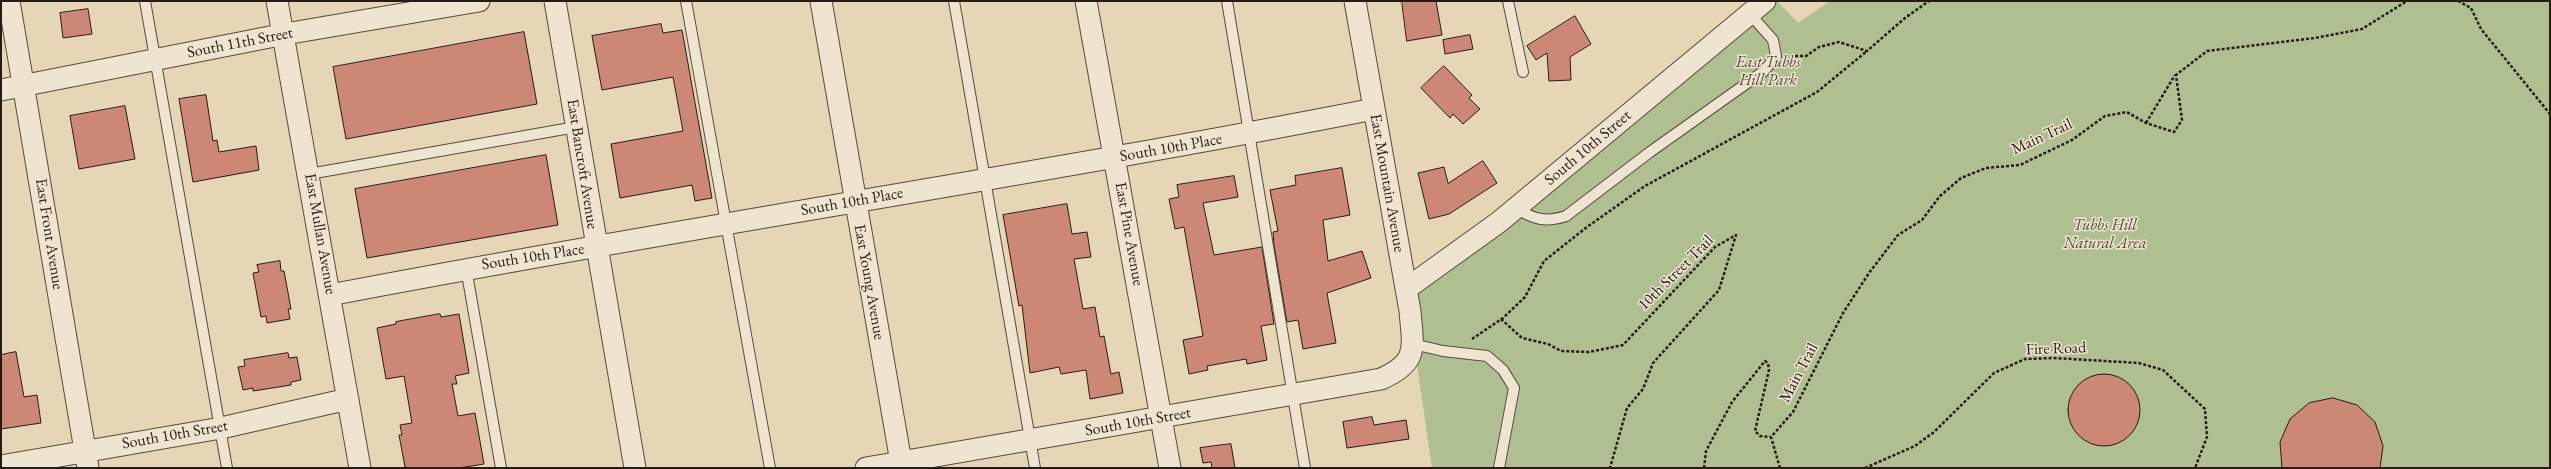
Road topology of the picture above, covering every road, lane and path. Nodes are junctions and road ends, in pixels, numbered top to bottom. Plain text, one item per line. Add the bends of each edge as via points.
1 (9, 1) edge
2 (145, 1) edge
3 (277, 1) edge
4 (480, 1) edge
5 (555, 1) edge
6 (686, 1) edge
7 (820, 1) edge
8 (954, 1) edge
9 (1086, 1) edge
10 (1227, 1) edge
11 (1355, 1) edge
12 (1508, 1) edge
13 (1765, 1) edge
14 (1929, 1) edge
15 (2408, 1) edge
16 (2458, 1) edge
17 (1750, 14) junction
18 (285, 34) junction
19 (1867, 51) junction
20 (1776, 56) junction
21 (156, 59) junction
22 (1523, 72) dead end
23 (2176, 75) junction
24 (24, 86) junction
25 (1, 90) edge
26 (1374, 110) junction
27 (2550, 114) edge
28 (2146, 123) junction
29 (576, 127) junction
30 (1249, 134) junction
31 (1116, 158) junction
32 (309, 174) junction
33 (985, 180) junction
34 (855, 202) junction
35 (1515, 208) junction
36 (727, 224) junction
37 (595, 247) junction
38 (466, 268) junction
39 (1406, 289) junction
40 (330, 295) junction
41 (1501, 319) junction
42 (1413, 344) junction
43 (1454, 351) junction
44 (1406, 364) joint
45 (1292, 395) junction
46 (348, 399) junction
47 (1161, 418) junction
48 (220, 428) junction
49 (1771, 437) junction
50 (1030, 440) junction
51 (86, 460) edge
52 (901, 465) edge
53 (1, 466) edge
54 (227, 468) edge
55 (360, 468) edge
56 (500, 468) edge
57 (635, 468) edge
58 (770, 468) edge
59 (866, 468) edge
60 (1035, 468) edge
61 (1170, 468) edge
62 (1305, 468) edge
63 (1499, 468) edge
64 (1610, 468) edge
65 (1704, 468) edge
66 (1780, 468) edge
67 (1864, 468) edge
68 (2195, 468) edge

1 - 24 street, East Front Avenue
2 - 21 lane
3 - 18 street, East Mullan Avenue
4 - 18 street, South 11th Street
5 - 29 street, East Bancroft Avenue
6 - 36 lane
7 - 34 street, East Young Avenue
8 - 33 lane
9 - 31 street, East Pine Avenue
10 - 30 lane
11 - 26 street, East Mountain Avenue
12 - 22 lane
13 - 17 street, South 10th Street
14 - 19 path
15 - 23 path via 2362,30 2207,51
16 - 27 path via 2471,8 2481,29
17 - 20 lane via 1773,40
17 - 35 street, South 10th Street
18 - 21 street, South 11th Street
18 - 32 street, East Mullan Avenue
19 - 20 path via 1839,42 1819,47 1806,56
19 - 41 path via 1817,92 1645,186 1587,227 1544,260 1526,297
20 - 35 lane via 1764,71 1650,152 1566,216 1551,221 1534,219
21 - 24 street, South 11th Street
21 - 48 lane
23 - 28 path
23 - 28 path, Main Trail via 2182,120 2174,132
24 - 25 street, South 11th Street
24 - 51 street, East Front Avenue
26 - 30 street, South 10th Place
26 - 39 street, East Mountain Avenue
28 - 49 path, Main Trail via 2127,112 2104,116 2072,140 2020,165 1986,168 1962,178 1940,196 1922,220 1898,235 1869,273 1843,314 1793,412
29 - 32 lane
29 - 37 street, East Bancroft Avenue
30 - 31 street, South 10th Place
30 - 45 lane
31 - 33 street, South 10th Place
31 - 47 street, East Pine Avenue
32 - 40 street, East Mullan Avenue
33 - 34 street, South 10th Place
33 - 50 lane
34 - 36 street, South 10th Place
34 - 52 street, East Young Avenue
35 - 39 street, South 10th Street
36 - 37 street, South 10th Place
36 - 58 lane
37 - 38 street, South 10th Place
37 - 57 street, East Bancroft Avenue
38 - 40 street, South 10th Place
38 - 56 lane
39 - 42 street, East Mountain Avenue
40 - 46 street, East Mullan Avenue
41 - 43 path
41 - 64 path, 10th Street Trail via 1522,338 1548,344 1561,351 1588,352 1623,345 1715,247 1736,235 1719,290 1653,363 1643,389 1627,408
42 - 43 lane
42 - 44 street, East Mountain Avenue via 1410,359
43 - 63 lane via 1487,356 1502,370 1514,388
44 - 45 street, South 10th Street via 1398,372 1381,379
45 - 47 street, South 10th Street
45 - 62 lane
46 - 48 street, South 10th Street
46 - 55 street, East Mullan Avenue
47 - 50 street, South 10th Street
47 - 61 street, East Pine Avenue
48 - 51 street, South 10th Street
48 - 54 lane
49 - 65 path via 1760,436 1756,431 1769,370 1765,361 1732,402 1706,451
49 - 66 path
50 - 52 street, South 10th Street
50 - 60 lane
51 - 53 street, South 10th Street
52 - 59 street, South 10th Street
67 - 68 path, Fire Road via 1915,446 1934,432 1994,373 2025,359 2054,358 2140,362 2163,370 2205,409 2207,437

